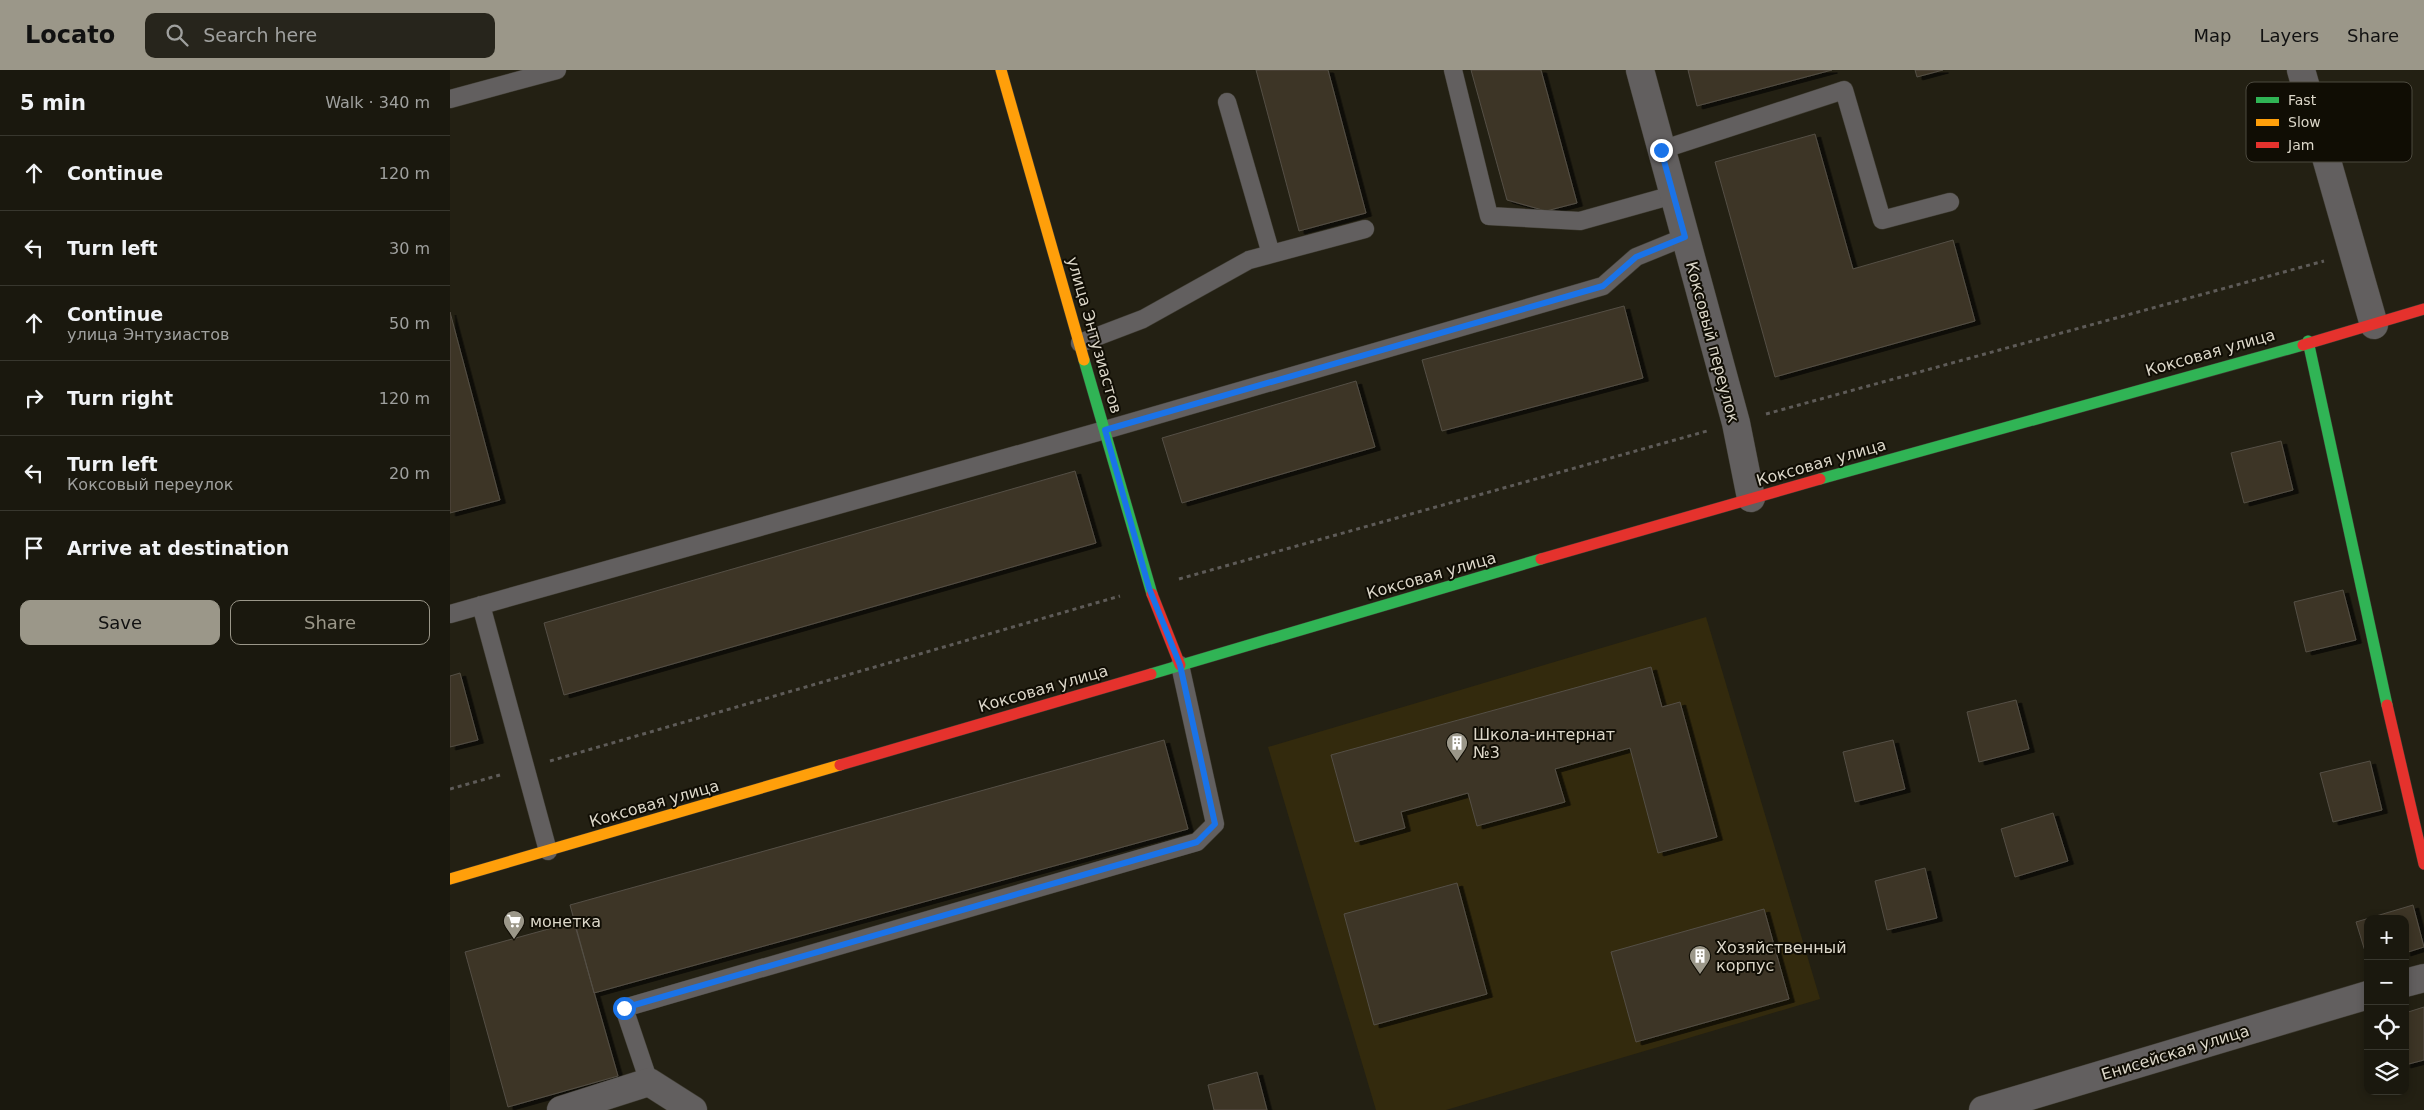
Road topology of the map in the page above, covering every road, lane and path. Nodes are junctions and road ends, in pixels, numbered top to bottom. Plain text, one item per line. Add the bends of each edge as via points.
1 (557, 70) edge
2 (1001, 70) edge
3 (1453, 70) edge
4 (1640, 70) edge
5 (2300, 70) edge
6 (2304, 82) edge
7 (450, 99) edge
8 (1227, 102) dead end
9 (1661, 150) junction
10 (2327, 162) edge
11 (1673, 195) junction
12 (1950, 202) dead end
13 (1365, 229) dead end
14 (1685, 237) junction
15 (2354, 253) junction
16 (1271, 254) junction
17 (2424, 309) edge
18 (2374, 325) junction
19 (2308, 341) junction
20 (1080, 343) junction
21 (1736, 423) junction
22 (1105, 430) junction
23 (1751, 498) junction
24 (1149, 588) junction
25 (481, 605) junction
26 (450, 614) edge
27 (1180, 665) junction
28 (525, 768) junction
29 (450, 789) edge
30 (548, 851) junction
31 (2424, 864) edge
32 (450, 879) edge
33 (2424, 978) edge
34 (2409, 982) edge
35 (2364, 996) edge
36 (649, 1082) junction
37 (561, 1110) edge
38 (693, 1110) edge
39 (1983, 1110) edge

1 - 7 lane
2 - 20 main road, улица Энтузиастов
3 - 11 lane via 1489,216 1580,221
4 - 9 street, Коксовый переулок
5 - 6 street
8 - 16 lane
9 - 11 street, Коксовый переулок
9 - 12 lane via 1844,90 1882,220
10 - 15 street
11 - 14 street, Коксовый переулок
13 - 16 lane
14 - 21 street, Коксовый переулок
14 - 22 lane via 1636,257 1603,286
15 - 18 street
15 - 21 path
16 - 20 lane via 1249,260 1143,319
17 - 18 main road, Коксовая улица
18 - 19 main road, Коксовая улица
19 - 23 main road, Коксовая улица
19 - 31 main road via 2375,656
20 - 22 main road, улица Энтузиастов
21 - 23 street, Коксовый переулок
21 - 24 path
22 - 24 main road, улица Энтузиастов
22 - 25 lane
23 - 27 main road, Коксовая улица
24 - 27 main road, улица Энтузиастов
24 - 28 path
25 - 26 lane
25 - 28 lane
27 - 30 main road, Коксовая улица
27 - 36 lane via 1215,824 1197,842 624,1008
28 - 29 path
28 - 30 lane
30 - 32 main road, Коксовая улица
33 - 34 street
35 - 39 street, Енисейская улица
36 - 37 street
36 - 38 street

